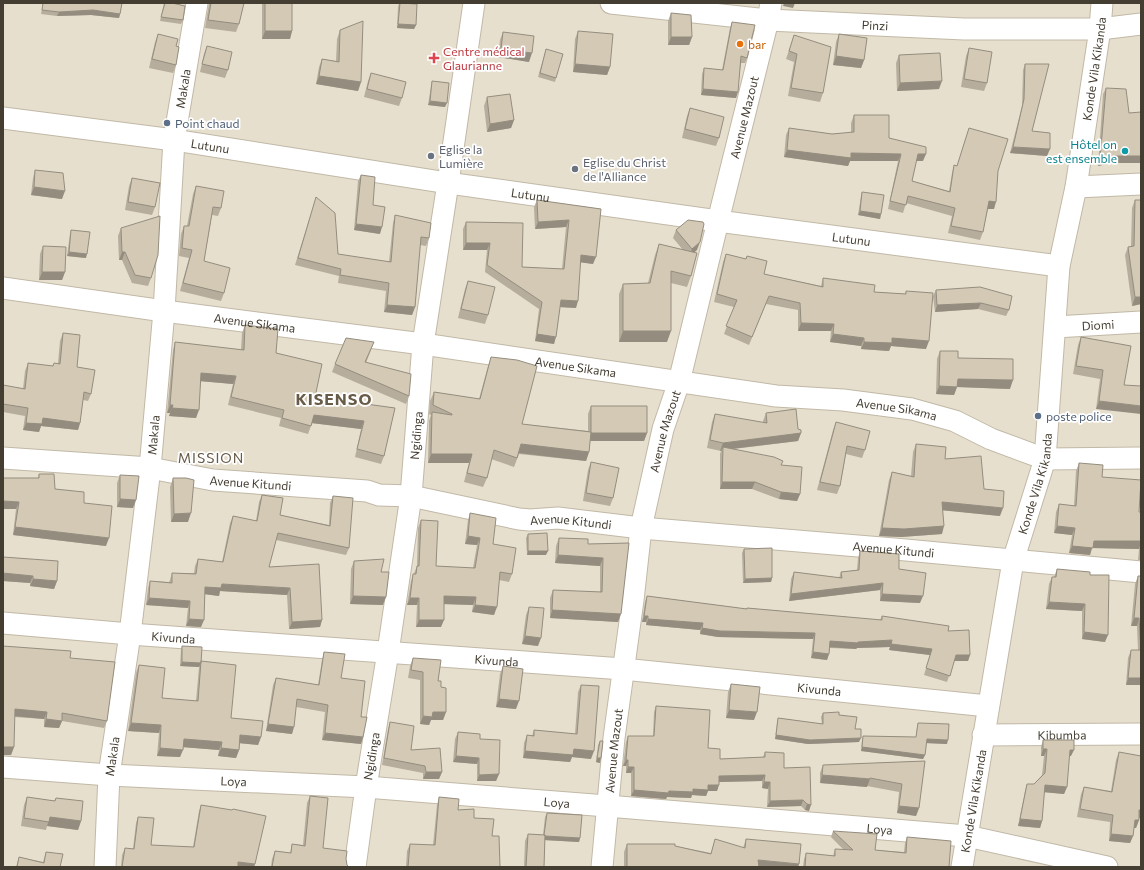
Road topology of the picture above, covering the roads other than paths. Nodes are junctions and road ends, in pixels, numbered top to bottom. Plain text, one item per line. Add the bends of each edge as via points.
1 (197, 3) edge
2 (474, 3) edge
3 (610, 3) edge
4 (1102, 3) edge
5 (770, 12) edge
6 (1141, 24) edge
7 (1100, 29) junction
8 (3, 118) edge
9 (174, 140) junction
10 (448, 183) junction
11 (1141, 184) edge
12 (1076, 188) junction
13 (718, 221) junction
14 (1060, 266) junction
15 (3, 288) edge
16 (164, 311) junction
17 (1141, 322) edge
18 (1054, 327) junction
19 (423, 344) junction
20 (679, 382) junction
21 (3, 458) edge
22 (1141, 458) edge
23 (1045, 459) junction
24 (150, 468) junction
25 (411, 496) junction
26 (641, 528) junction
27 (1013, 561) junction
28 (1141, 572) edge
29 (3, 624) edge
30 (130, 634) junction
31 (388, 652) junction
32 (623, 669) junction
33 (988, 706) junction
34 (1141, 734) edge
35 (984, 735) junction
36 (3, 767) edge
37 (109, 775) junction
38 (366, 787) junction
39 (607, 806) junction
40 (967, 836) junction
41 (105, 867) edge
42 (356, 867) edge
43 (602, 867) edge
44 (962, 867) edge
45 (1107, 867) edge

1 - 9 street, Makala
2 - 10 street, Ngidinga
3 - 5 street, Pinzi
4 - 7 street, Konde Vila Kikanda
5 - 7 street, Pinzi via 964,29
5 - 13 street, Avenue Mazout
6 - 7 street, Pinzi
7 - 12 street, Konde Vila Kikanda
8 - 9 street, Lutunu
9 - 10 street, Lutunu
9 - 16 street, Makala
10 - 13 street, Lutunu
10 - 19 street, Ngidinga
11 - 12 street
12 - 14 street, Konde Vila Kikanda
13 - 14 street, Lutunu
13 - 20 street, Avenue Mazout
14 - 18 street, Konde Vila Kikanda
15 - 16 street, Avenue Sikama
16 - 19 street, Avenue Sikama
16 - 24 street, Makala
17 - 18 street, Diomi
18 - 23 street, Konde Vila Kikanda
19 - 20 street, Avenue Sikama
19 - 25 street, Ngidinga
20 - 23 street, Avenue Sikama via 776,396 843,400 912,409 955,421 991,439
20 - 26 street, Avenue Mazout via 663,428
21 - 24 street, Avenue Kitundi
22 - 23 street, Avenue Sikama
23 - 27 street, Konde Vila Kikanda
24 - 25 street, Avenue Kitundi via 212,480
24 - 30 street, Makala
25 - 26 street, Avenue Kitundi via 519,519 558,518
25 - 31 street, Ngidinga
26 - 27 street, Avenue Kitundi
26 - 32 street, Avenue Mazout
27 - 28 street, Avenue Kitundi
27 - 33 street, Konde Vila Kikanda
29 - 30 street, Kivunda
30 - 31 street, Kivunda
30 - 37 street, Makala
31 - 32 street, Kivunda
31 - 38 street, Ngidinga
32 - 33 street, Kivunda
32 - 39 street, Avenue Mazout
33 - 35 street, Konde Vila Kikanda
34 - 35 street, Kibumba
35 - 40 street, Konde Vila Kikanda
36 - 37 street, Loya
37 - 38 street, Loya
37 - 41 street, Makala
38 - 39 street, Loya
38 - 42 street, Ngidinga
39 - 40 street, Loya
39 - 43 street, Avenue Mazout
40 - 44 street, Konde Vila Kikanda
40 - 45 street, Loya

